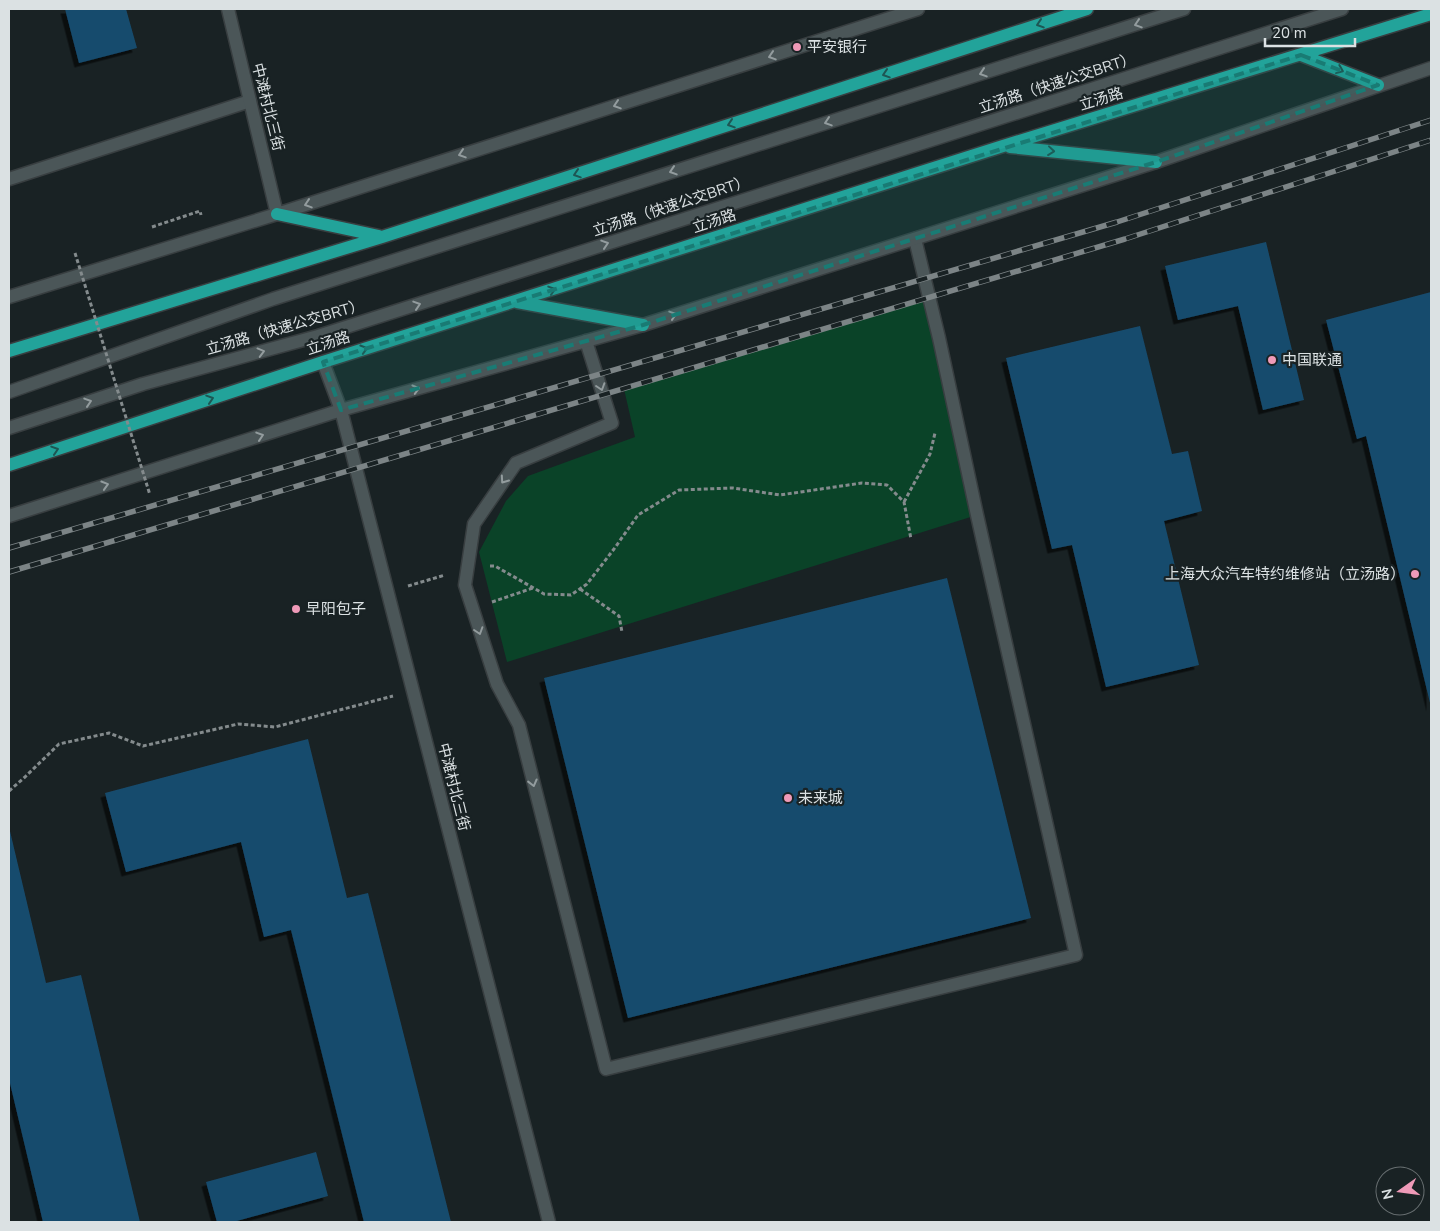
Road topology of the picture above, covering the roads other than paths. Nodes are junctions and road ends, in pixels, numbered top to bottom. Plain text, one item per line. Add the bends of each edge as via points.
1 (228, 9) edge
2 (918, 9) edge
3 (1087, 9) edge
4 (1184, 9) edge
5 (1342, 9) edge
6 (1431, 14) edge
7 (1301, 55) junction
8 (1431, 68) edge
9 (1378, 85) junction
10 (250, 100) junction
11 (1002, 146) junction
12 (1156, 162) junction
13 (9, 179) edge
14 (277, 214) junction
15 (382, 237) junction
16 (915, 239) junction
17 (9, 297) edge
18 (514, 302) junction
19 (643, 325) junction
20 (586, 341) junction
21 (9, 351) edge
22 (323, 362) junction
23 (9, 392) edge
24 (341, 410) junction
25 (9, 428) edge
26 (9, 465) edge
27 (9, 516) edge
28 (548, 1222) edge

1 - 10 street, 中滩村北三街
2 -> 14 street
3 -> 15 main road
4 -> 23 street, 立汤路（快速公交BRT） via 273,299
25 -> 5 street, 立汤路（快速公交BRT） via 143,384 318,336
6 - 7 main road, 立汤路
7 -> 9 main road
7 - 11 main road, 立汤路
8 - 9 street
9 - 12 street
10 - 13 street
10 - 14 street, 中滩村北三街
11 -> 12 main road
18 -> 11 main road, 立汤路
12 - 16 street
14 - 15 main road
14 - 17 street
15 - 21 main road
19 -> 16 street
20 -> 16 street via 612,422 516,463 474,524 465,585 497,684 518,725 606,1069 1076,954
18 - 19 main road
22 -> 18 main road, 立汤路
19 - 20 street
24 -> 20 street
22 - 24 street, 中滩村北三街
26 -> 22 main road, 立汤路
27 -> 24 street
24 - 28 street, 中滩村北三街

